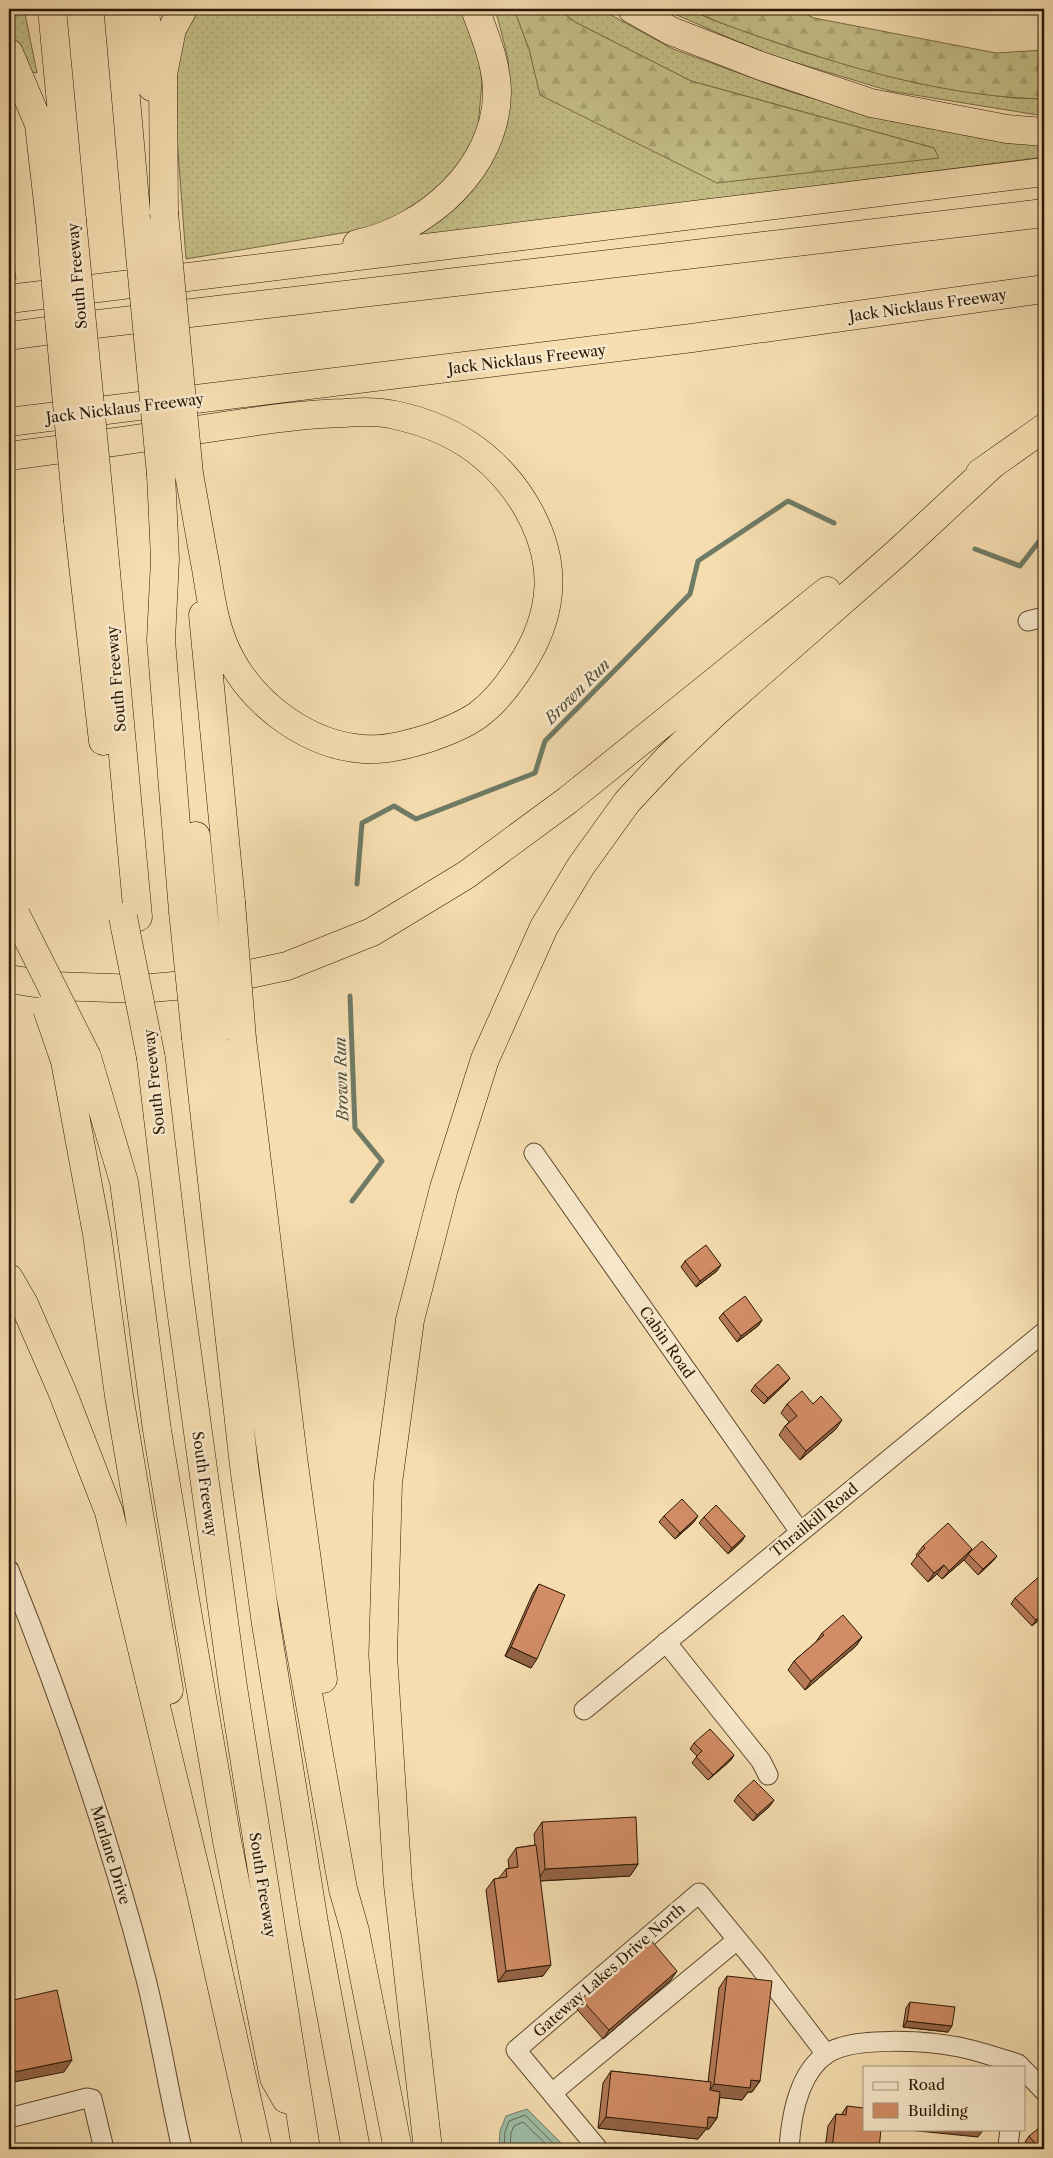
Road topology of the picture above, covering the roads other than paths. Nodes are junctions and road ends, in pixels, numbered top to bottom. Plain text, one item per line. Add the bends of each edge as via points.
1 (52, 9) edge
2 (118, 9) edge
3 (145, 9) edge
4 (183, 9) edge
5 (476, 9) edge
6 (632, 9) edge
7 (9, 53) edge
8 (1044, 132) edge
9 (1044, 172) edge
10 (164, 213) junction
11 (1044, 213) edge
12 (61, 221) junction
13 (254, 267) junction
14 (1044, 289) edge
15 (9, 299) edge
16 (9, 336) edge
17 (9, 422) edge
18 (1044, 428) edge
19 (9, 456) edge
20 (994, 463) junction
21 (189, 474) junction
22 (12, 909) edge
23 (9, 979) edge
24 (205, 1035) junction
25 (76, 1059) junction
26 (534, 1153) dead end
27 (9, 1278) edge
28 (1044, 1332) edge
29 (800, 1532) junction
30 (9, 1570) edge
31 (666, 1642) junction
32 (584, 1710) dead end
33 (768, 1776) dead end
34 (200, 1889) junction
35 (355, 1931) junction
36 (737, 1940) junction
37 (826, 2054) junction
38 (1017, 2066) edge
39 (1026, 2073) edge
40 (1044, 2091) edge
41 (552, 2093) junction
42 (9, 2118) edge
43 (1010, 2130) edge
44 (304, 2139) edge
45 (104, 2149) edge
46 (182, 2149) edge
47 (258, 2149) edge
48 (356, 2149) edge
49 (398, 2149) edge
50 (428, 2149) edge
51 (598, 2149) edge
52 (789, 2149) edge
53 (1011, 2149) edge

1 - 12 highway, South Freeway
2 - 24 highway, bridge via 161,474 165,559 162,640
3 - 10 highway
4 - 10 highway via 172,29 164,74
5 - 13 highway via 490,51 497,93 491,130 476,165 448,196 411,224 368,242
6 - 8 highway via 671,31 752,63 871,103 1007,129
7 - 12 highway via 39,124
9 - 13 highway via 744,211
10 - 21 highway, bridge
11 - 16 highway
12 - 44 highway, South Freeway, bridge via 130,917 230,1667
13 - 15 highway
14 - 17 highway, Jack Nicklaus Freeway via 692,338
18 - 20 highway
19 - 21 highway via 304,414 391,414 438,427 476,449 506,476 528,510 544,547 550,582 545,620 527,658 497,699 478,716 412,744 365,749 343,746 296,727 244,681 222,640 214,616
20 - 23 highway via 889,541 568,800 466,875 372,932 287,966 208,983 140,989 54,986
20 - 50 highway via 891,559 716,712 627,802 581,866 544,927 485,1060 444,1188 410,1320 388,1483 383,1655 398,1885
21 - 35 highway, bridge via 242,1039 294,1467 355,1908
22 - 25 highway, bridge
24 - 35 highway via 290,1592 343,1889
24 - 48 highway via 244,1466 314,1924
25 - 34 highway via 119,1396
25 - 44 highway via 124,1182 157,1430 229,1850 274,2078
26 - 29 street, Cabin Road
27 - 34 highway via 24,1304 62,1391 108,1512
28 - 29 street, Thrailkill Road
29 - 31 street, Thrailkill Road
30 - 46 street, Marlane Drive via 79,1752 122,1892 146,1981
31 - 32 street, Thrailkill Road
31 - 33 street via 761,1762
34 - 47 highway
35 - 49 highway
36 - 37 street, Gateway Lakes Drive North
36 - 41 street
36 - 41 street, Gateway Lakes Drive North via 699,1893 516,2050
37 - 38 street via 841,2047 899,2041 959,2047
37 - 52 street via 809,2072 797,2099
39 - 40 street
41 - 51 street, Gateway Lakes Drive North
42 - 45 street via 92,2099
43 - 53 street via 1008,2146

